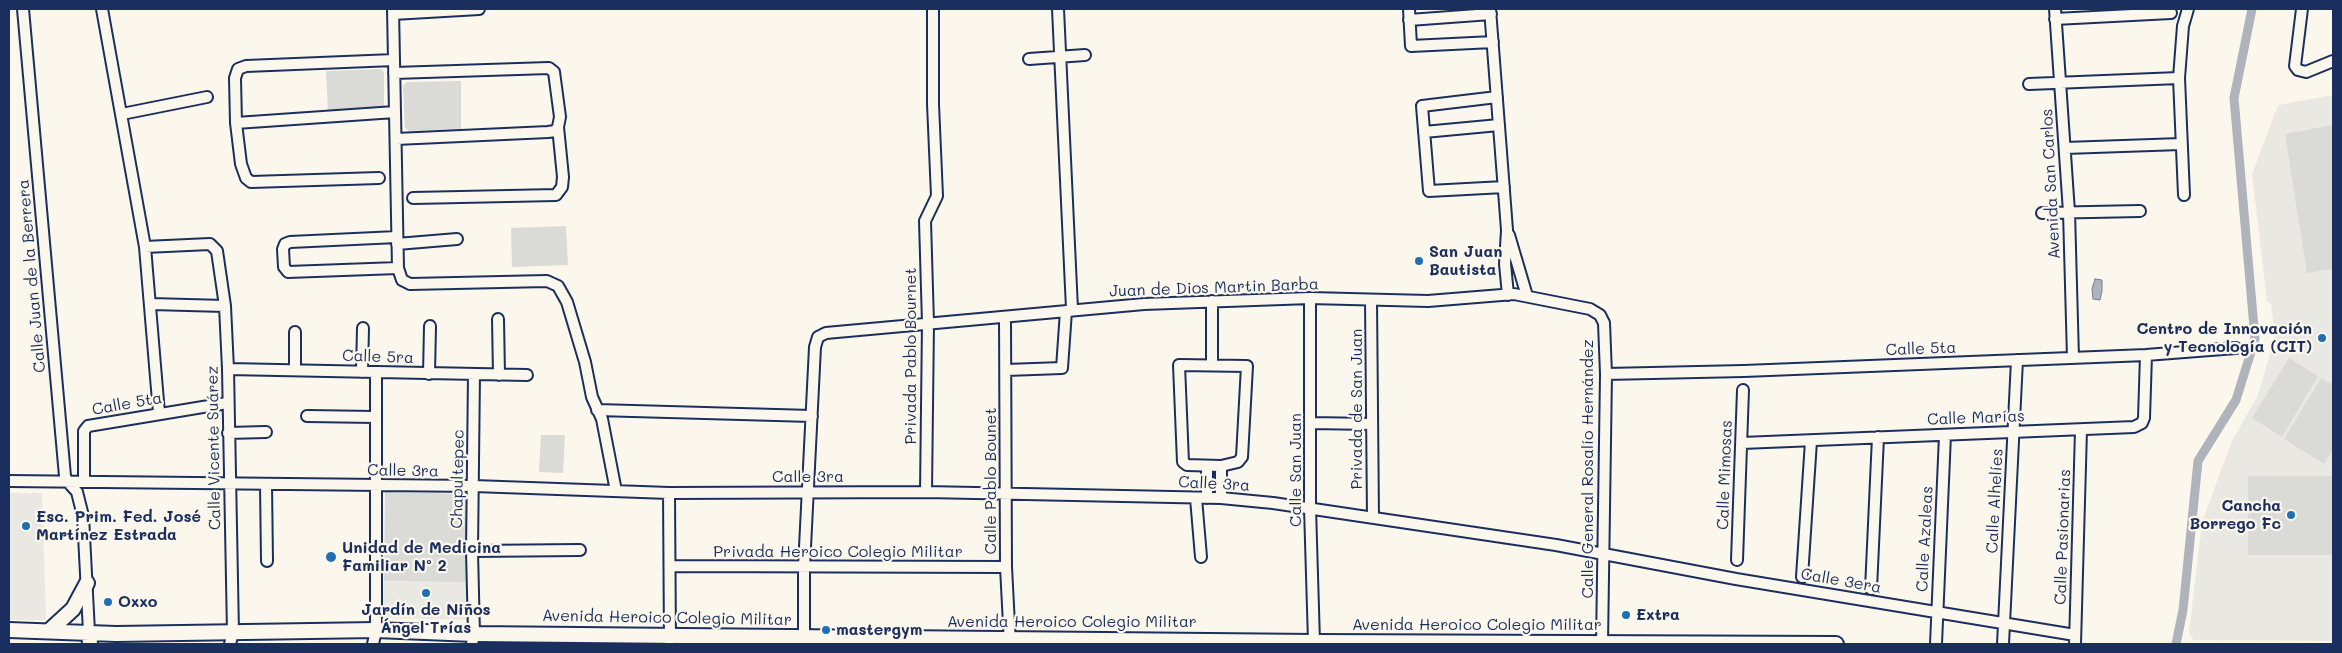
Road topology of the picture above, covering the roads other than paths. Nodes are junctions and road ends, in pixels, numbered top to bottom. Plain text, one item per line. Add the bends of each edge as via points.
1 (23, 9) edge
2 (102, 9) edge
3 (480, 9) edge
4 (933, 9) edge
5 (1058, 9) edge
6 (1409, 9) edge
7 (2188, 9) edge
8 (2302, 9) edge
9 (393, 11) edge
10 (2172, 11) edge
11 (1490, 12) edge
12 (2055, 14) edge
13 (1409, 20) junction
14 (2184, 26) junction
15 (1493, 42) junction
16 (1085, 55) dead end
17 (1061, 56) junction
18 (1029, 59) dead end
19 (394, 60) junction
20 (2333, 61) edge
21 (394, 73) junction
22 (2179, 78) junction
23 (2060, 83) junction
24 (2029, 84) dead end
25 (207, 97) dead end
26 (1497, 98) junction
27 (395, 112) junction
28 (122, 114) junction
29 (236, 123) junction
30 (1499, 125) junction
31 (558, 127) junction
32 (1424, 132) junction
33 (396, 139) junction
34 (2181, 144) junction
35 (2065, 148) junction
36 (379, 178) dead end
37 (1504, 187) junction
38 (2184, 194) dead end
39 (413, 198) dead end
40 (2140, 211) dead end
41 (2068, 212) junction
42 (2042, 213) dead end
43 (1507, 230) junction
44 (397, 240) junction
45 (457, 240) dead end
46 (145, 247) junction
47 (398, 268) junction
48 (1508, 295) junction
49 (1527, 296) junction
50 (1310, 298) junction
51 (1371, 300) junction
52 (1212, 301) junction
53 (151, 304) junction
54 (225, 306) junction
55 (1069, 310) junction
56 (1005, 317) junction
57 (498, 319) dead end
58 (928, 323) junction
59 (1604, 323) joint
60 (430, 326) dead end
61 (363, 328) dead end
62 (295, 332) dead end
63 (2236, 348) dead end
64 (2146, 355) junction
65 (2073, 358) junction
66 (2017, 360) junction
67 (1212, 365) junction
68 (228, 368) junction
69 (295, 370) junction
70 (1006, 370) junction
71 (362, 372) junction
72 (376, 372) junction
73 (430, 374) junction
74 (474, 374) junction
75 (1606, 374) junction
76 (499, 375) junction
77 (527, 375) dead end
78 (1743, 390) dead end
79 (227, 403) junction
80 (597, 410) junction
81 (159, 413) junction
82 (308, 416) dead end
83 (812, 416) junction
84 (375, 417) junction
85 (1311, 423) junction
86 (1372, 424) junction
87 (2081, 430) junction
88 (266, 432) dead end
89 (2014, 432) junction
90 (228, 433) junction
91 (1945, 435) junction
92 (1878, 437) junction
93 (1810, 441) junction
94 (1742, 443) junction
95 (1207, 466) junction
96 (1221, 466) junction
97 (9, 480) edge
98 (67, 481) junction
99 (84, 482) junction
100 (229, 484) junction
101 (266, 484) junction
102 (374, 486) junction
103 (474, 486) junction
104 (616, 491) junction
105 (809, 492) junction
106 (926, 492) junction
107 (669, 493) junction
108 (1007, 495) junction
109 (1202, 498) junction
110 (1221, 498) junction
111 (1310, 508) junction
112 (1372, 518) junction
113 (580, 550) dead end
114 (472, 551) junction
115 (1603, 554) junction
116 (1201, 557) dead end
117 (1737, 560) dead end
118 (267, 561) dead end
119 (670, 566) junction
120 (804, 567) junction
121 (1006, 567) junction
122 (1802, 577) dead end
123 (87, 583) junction
124 (1871, 589) dead end
125 (1936, 614) junction
126 (2004, 624) junction
127 (9, 630) edge
128 (376, 630) junction
129 (49, 631) junction
130 (89, 638) edge
131 (114, 639) edge
132 (231, 639) edge
133 (473, 639) edge
134 (671, 640) edge
135 (805, 640) edge
136 (2075, 640) edge
137 (1010, 642) edge
138 (1120, 642) edge
139 (1304, 643) edge
140 (373, 644) edge
141 (1602, 644) edge
142 (1794, 644) edge
143 (1836, 644) edge
144 (1936, 644) edge
145 (2003, 644) edge

1 - 98 street, Calle Juan de la Berrera
2 - 28 street
3 - 9 street
4 - 58 street, Privada Pablo Bournet via 937,196 924,221
5 - 17 street
6 - 13 street
7 - 14 street
8 - 20 street via 2295,66 2306,72
9 - 19 street
10 - 12 street
10 - 14 street
11 - 13 street
11 - 15 street
12 - 23 street, Avenida San Carlos
13 - 15 street via 1411,46
14 - 22 street
15 - 26 street
16 - 17 street
17 - 18 street
17 - 55 street
19 - 21 street
19 - 29 street via 241,68 235,78
21 - 27 street
21 - 31 street via 549,68 555,76 560,117
22 - 23 street
22 - 34 street
23 - 24 street
23 - 35 street, Avenida San Carlos
25 - 28 street
26 - 30 street
26 - 32 street via 1422,106
27 - 29 street
27 - 33 street
28 - 46 street
29 - 36 street via 241,164 251,182
30 - 32 street
30 - 37 street
31 - 33 street via 548,132
31 - 39 street via 563,177 562,187 556,195
32 - 37 street via 1429,191
33 - 44 street
34 - 35 street
34 - 38 street
35 - 41 street, Avenida San Carlos
37 - 43 street
40 - 41 street
41 - 42 street
41 - 65 street, Avenida San Carlos
43 - 48 street via 1505,264
43 - 49 street
44 - 45 street
44 - 47 street
44 - 47 street via 290,242 283,249 284,267 288,272
46 - 53 street
46 - 54 street, Calle Vicente Suárez via 210,244 217,251
47 - 80 street via 402,280 410,284 554,283 567,302
48 - 49 street, Juan de Dios Martin Barba
48 - 51 street, Juan de Dios Martin Barba via 1428,301
49 - 59 street, Juan de Dios Martin Barba via 1590,309 1600,315
50 - 51 street, Juan de Dios Martin Barba
50 - 52 street, Juan de Dios Martin Barba
50 - 85 street, Calle San Juan
51 - 86 street, Privada de San Juan
52 - 55 street, Juan de Dios Martin Barba
52 - 67 street
53 - 54 street
53 - 81 street
54 - 68 street, Calle Vicente Suárez
55 - 56 street, Juan de Dios Martin Barba
55 - 70 street via 1064,364 1058,370
56 - 58 street, Juan de Dios Martin Barba
56 - 70 street, Calle Pablo Bounet
57 - 76 street
58 - 83 street, Juan de Dios Martin Barba via 826,333 818,337
58 - 106 street, Privada Pablo Bournet
59 - 75 street, Calle General Rosalío Hernández
60 - 73 street
61 - 71 street
62 - 69 street
63 - 64 street, Calle 5ta
64 - 65 street, Calle 5ta
64 - 87 street, Calle Marías via 2142,423 2129,428
65 - 66 street, Calle 5ta
66 - 75 street, Calle 5ta
66 - 89 street, Calle Alhelíes
67 - 95 street via 1179,365 1182,461 1187,465
67 - 96 street via 1247,366 1242,457 1236,464
68 - 69 street, Calle 5ra
68 - 79 street, Calle Vicente Suárez
69 - 71 street, Calle 5ra
70 - 108 street, Calle Pablo Bounet
71 - 72 street, Calle 5ra
72 - 73 street, Calle 5ra
72 - 84 street
73 - 74 street, Calle 5ra
74 - 76 street, Calle 5ra
74 - 103 street, Chapultepec
75 - 115 street, Calle General Rosalío Hernández
76 - 77 street, Calle 5ra
78 - 94 street, Calle Mimosas
79 - 81 street, Calle 5ta
79 - 90 street, Calle Vicente Suárez
80 - 83 street
80 - 104 street via 609,446
81 - 99 street, Calle 5ta via 91,424 86,428
82 - 84 street
83 - 105 street
84 - 102 street
85 - 86 street
85 - 111 street, Calle San Juan
86 - 112 street, Privada de San Juan
87 - 89 street, Calle Marías
87 - 136 street, Calle Pasionarias
88 - 90 street
89 - 91 street, Calle Marías
89 - 126 street, Calle Alhelíes
90 - 100 street, Calle Vicente Suárez
91 - 92 street, Calle Marías
91 - 125 street, Calle Azaleas
92 - 93 street, Calle Marías
92 - 124 street
93 - 94 street, Calle Marías
93 - 122 street
94 - 117 street, Calle Mimosas
95 - 96 street
95 - 109 street
96 - 110 street
97 - 98 street, Calle 3ra
98 - 99 street, Calle 3ra
98 - 123 street via 80,499
99 - 100 street, Calle 3ra
100 - 101 street, Calle 3ra
100 - 132 street, Calle Vicente Suárez
101 - 102 street, Calle 3ra
101 - 118 street
102 - 103 street, Calle 3ra
102 - 128 street
103 - 104 street, Calle 3ra
103 - 114 street, Chapultepec
104 - 107 street, Calle 3ra
105 - 106 street, Calle 3ra
105 - 107 street, Calle 3ra
105 - 120 street
106 - 108 street, Calle 3ra
107 - 119 street
108 - 109 street, Calle 3ra
108 - 121 street, Calle Pablo Bounet
109 - 110 street, Calle 3ra
109 - 116 street
110 - 111 street, Calle 3ra
111 - 112 street, Calle 3ra
111 - 139 street, Calle San Juan
112 - 115 street, Calle 3ra
113 - 114 street
114 - 133 street, Chapultepec
115 - 125 street, Calle 3era
115 - 141 street, Calle General Rosalío Hernández
119 - 120 street, Privada Heroico Colegio Militar
119 - 134 street
120 - 121 street, Privada Heroico Colegio Militar
120 - 135 street
121 - 137 street, Calle Pablo Bounet
123 - 129 main road via 73,609
123 - 130 street
125 - 126 street, Calle 3era
125 - 144 street, Calle Azaleas
126 - 136 street, Calle 3era
126 - 145 street, Calle Alhelíes
127 - 129 main road, Avenida Heroico Colegio Militar
128 - 132 main road, Avenida Heroico Colegio Militar
128 - 133 main road, Avenida Heroico Colegio Militar
128 - 140 street
129 - 130 main road, Avenida Heroico Colegio Militar
130 - 131 main road, Avenida Heroico Colegio Militar
131 - 132 main road, Avenida Heroico Colegio Militar
133 - 134 main road, Avenida Heroico Colegio Militar
134 - 135 main road, Avenida Heroico Colegio Militar
135 - 137 main road, Avenida Heroico Colegio Militar
137 - 138 main road, Avenida Heroico Colegio Militar
138 - 139 main road, Avenida Heroico Colegio Militar
139 - 141 main road, Avenida Heroico Colegio Militar
141 - 142 main road, Avenida Heroico Colegio Militar
142 - 143 main road, Avenida Heroico Colegio Militar

